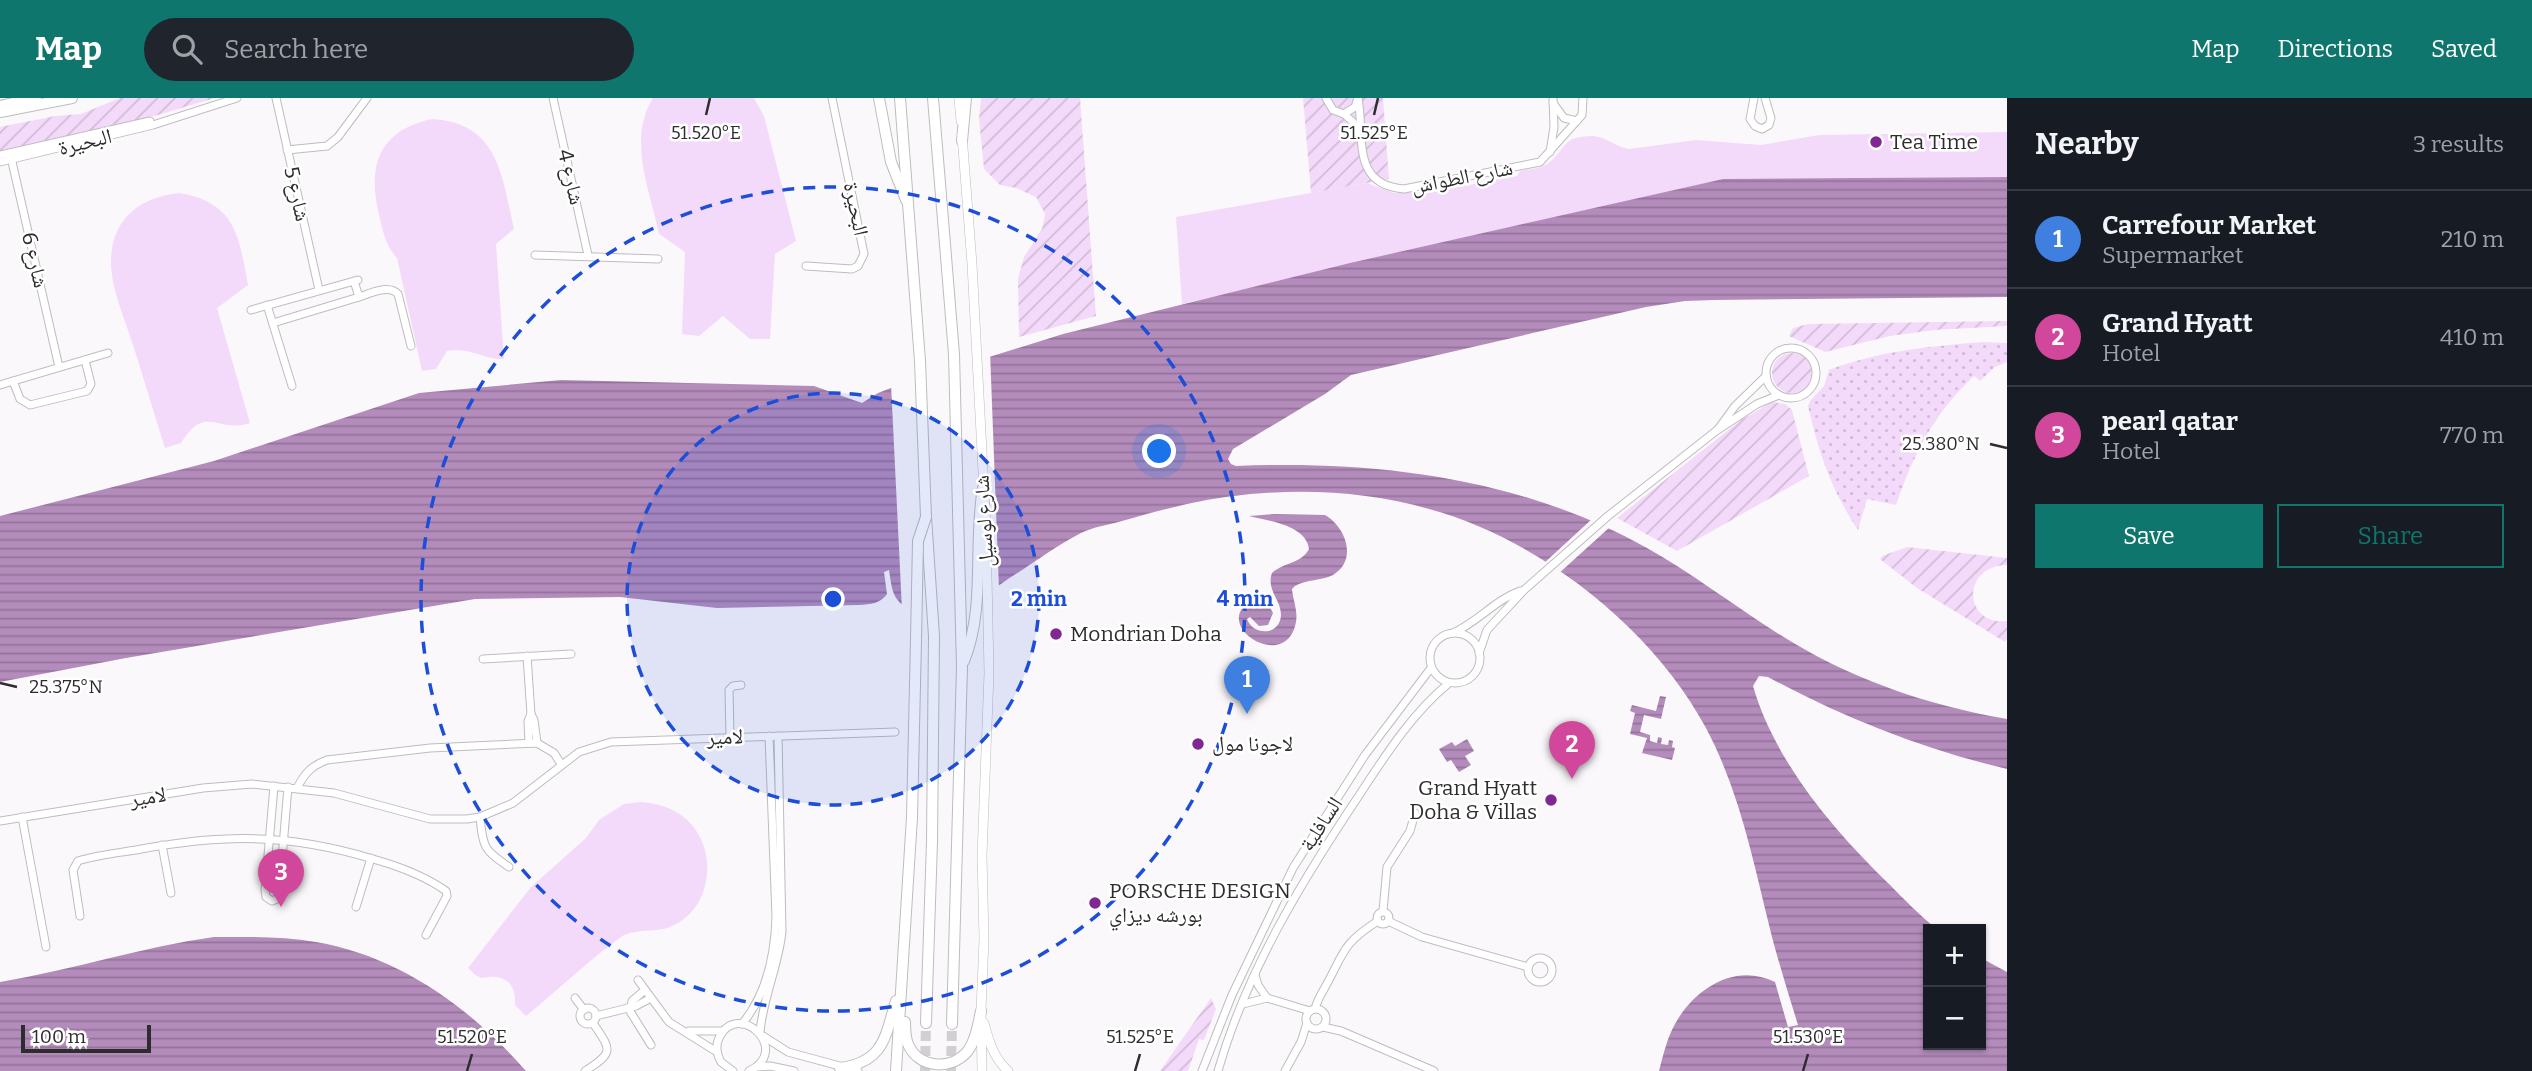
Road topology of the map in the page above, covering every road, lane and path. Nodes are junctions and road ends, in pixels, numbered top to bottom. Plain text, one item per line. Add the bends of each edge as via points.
1 (36, 98) edge
2 (72, 98) edge
3 (237, 98) edge
4 (276, 98) edge
5 (367, 98) edge
6 (553, 98) edge
7 (832, 98) edge
8 (879, 98) edge
9 (900, 98) edge
10 (933, 98) edge
11 (959, 98) edge
12 (966, 98) edge
13 (1326, 98) edge
14 (1358, 98) edge
15 (1583, 98) edge
16 (1754, 98) edge
17 (1765, 98) edge
18 (1553, 100) edge
19 (0, 109) edge
20 (1344, 114) junction
21 (1577, 121) junction
22 (1360, 138) junction
23 (962, 141) junction
24 (287, 150) junction
25 (1550, 153) junction
26 (0, 155) edge
27 (11, 156) junction
28 (0, 162) edge
29 (910, 208) junction
30 (535, 255) dead end
31 (588, 255) junction
32 (658, 260) dead end
33 (806, 266) dead end
34 (319, 290) junction
35 (359, 296) junction
36 (267, 306) junction
37 (251, 310) dead end
38 (272, 323) junction
39 (411, 346) dead end
40 (108, 353) dead end
41 (85, 360) junction
42 (59, 367) junction
43 (1766, 376) junction
44 (13, 381) junction
45 (0, 385) edge
46 (292, 386) dead end
47 (1779, 395) junction
48 (1716, 431) junction
49 (983, 488) junction
50 (926, 517) junction
51 (1524, 590) junction
52 (1452, 634) junction
53 (1479, 653) junction
54 (571, 654) dead end
55 (527, 656) junction
56 (483, 659) dead end
57 (962, 667) junction
58 (1431, 668) junction
59 (1449, 683) junction
60 (741, 685) dead end
61 (895, 732) dead end
62 (774, 736) junction
63 (730, 737) junction
64 (533, 743) junction
65 (561, 764) junction
66 (274, 786) junction
67 (293, 787) junction
68 (1415, 813) dead end
69 (22, 817) junction
70 (480, 817) junction
71 (0, 821) edge
72 (269, 838) junction
73 (284, 840) junction
74 (1309, 842) junction
75 (162, 845) junction
76 (1322, 851) junction
77 (371, 858) junction
78 (509, 867) dead end
79 (171, 892) dead end
80 (356, 907) dead end
81 (1383, 911) junction
82 (80, 916) dead end
83 (1378, 920) junction
84 (1388, 921) junction
85 (426, 935) dead end
86 (46, 947) dead end
87 (1528, 967) dead end
88 (772, 969) junction
89 (1255, 974) junction
90 (903, 978) junction
91 (638, 979) dead end
92 (645, 990) junction
93 (575, 998) dead end
94 (651, 998) junction
95 (1267, 999) junction
96 (1243, 1004) junction
97 (629, 1007) junction
98 (584, 1010) junction
99 (981, 1011) junction
100 (1312, 1014) junction
101 (1326, 1018) junction
102 (594, 1019) junction
103 (926, 1023) tunnel mouth
104 (742, 1024) junction
105 (952, 1024) tunnel mouth
106 (678, 1027) junction
107 (1323, 1027) junction
108 (1314, 1029) junction
109 (723, 1031) junction
110 (1340, 1031) junction
111 (761, 1034) junction
112 (1301, 1042) junction
113 (651, 1045) dead end
114 (717, 1052) junction
115 (788, 1052) junction
116 (725, 1068) edge
117 (784, 1068) junction
118 (840, 1068) junction
119 (753, 1069) edge
120 (585, 1071) edge
121 (733, 1071) edge
122 (794, 1071) edge
123 (858, 1071) edge
124 (896, 1071) edge
125 (982, 1071) edge
126 (1008, 1071) edge
127 (1202, 1071) edge
128 (1218, 1071) edge
129 (1285, 1071) edge
130 (1434, 1071) edge

1 - 19 main road
2 - 19 main road
3 - 27 street, البحيرة via 153,125
4 - 24 street, شارع 5
5 - 24 street via 327,146
6 - 31 street, شارع 4
7 - 33 street, البحيرة via 864,254 852,270
8 - 29 main road via 891,162
9 - 29 main road
10 - 57 main road, شارع لوسيل via 954,354
11 - 23 street, شارع لوسيل
12 - 23 main road
13 - 20 street, شارع الطواش via 1333,110
14 - 20 street, شارع الطواش via 1355,107
14 - 22 street, شارع الطواش
15 - 21 street, شارع الطواش via 1584,109
16 - 17 street via 1750,119 1762,129 1771,118
18 - 21 street via 1564,118
18 - 25 street
20 - 22 street, شارع الطواش
21 - 25 street, شارع الطواش
22 - 25 street, شارع الطواش via 1368,169 1383,185 1393,188 1535,164
23 - 49 street, شارع لوسيل
24 - 34 street, شارع 5
26 - 27 street, البحيرة
27 - 28 street, البحيرة
27 - 42 street, شارع 6
29 - 50 main road
30 - 31 street
31 - 32 street
34 - 35 street via 356,281
34 - 36 street
35 - 38 street
35 - 39 street via 394,290
36 - 37 street
36 - 38 street
38 - 46 street
40 - 41 street
41 - 42 street
41 - 44 street via 91,384 88,391 30,405 20,399
42 - 44 street
43 - 47 street
43 - 47 street via 1770,360 1784,349 1797,349 1812,359 1816,377 1808,392 1794,398
43 - 48 street
44 - 45 street
47 - 48 street
48 - 51 street
49 - 57 main road via 975,621
49 - 99 street, شارع لوسيل via 989,673
50 - 90 main road, bridge via 918,541
50 - 103 main road via 934,636
51 - 52 street
51 - 53 street via 1487,630
52 - 53 street via 1466,636
52 - 58 street via 1440,638 1431,649
53 - 59 street via 1479,666 1472,676
54 - 55 street
55 - 56 street
55 - 64 street
57 - 105 main road, شارع لوسيل
58 - 59 street
58 - 74 street, السافلية via 1365,755
59 - 76 street, السافلية via 1429,699 1382,761
60 - 63 street via 729,690
61 - 62 street, لامير
62 - 63 street, لامير
62 - 88 street via 777,842
63 - 65 street, لامير via 611,742 579,752
64 - 65 street via 554,753
64 - 67 street via 327,760 309,768
65 - 70 street, لامير via 513,803
66 - 67 street, لامير
66 - 69 street, لامير via 203,788
66 - 72 street
67 - 70 street, لامير via 355,797 430,820
67 - 73 street
68 - 81 street via 1410,831 1387,867
69 - 71 street, لامير
69 - 86 street
70 - 78 street via 482,843
72 - 73 street
72 - 73 street via 265,890 272,901 279,894
72 - 75 street
73 - 77 street
74 - 76 street
74 - 127 street, السافلية via 1270,912
75 - 79 street
75 - 82 street via 78,861 73,870
76 - 89 street, السافلية
77 - 80 street
77 - 85 street via 446,891 447,900
81 - 83 street
81 - 84 street via 1389,915
83 - 84 street
83 - 100 street via 1346,945 1324,989 1325,999
84 - 87 street via 1422,937
88 - 104 street
88 - 111 street
89 - 95 street
89 - 96 street, السافلية
90 - 99 main road via 908,1044 928,1063 948,1064 966,1052
90 - 118 main road via 880,1049 863,1063
90 - 124 main road
91 - 92 street
92 - 94 street
92 - 97 street
93 - 98 street
94 - 97 street
94 - 106 street via 668,1022
95 - 96 street
95 - 100 street
96 - 128 street, السافلية
97 - 102 street
97 - 113 street
98 - 102 street via 591,1010
98 - 102 street via 582,1021 587,1024
99 - 125 street, شارع لوسيل
99 - 126 street via 990,1046
100 - 101 street
100 - 108 street
100 - 112 street
101 - 107 street
101 - 110 street
102 - 120 street via 608,1052
104 - 109 street
104 - 111 street
106 - 109 street via 700,1033
106 - 114 street
107 - 108 street
107 - 110 street
108 - 112 street
109 - 114 street
110 - 130 street
111 - 115 street
111 - 119 street via 765,1055
112 - 129 street
114 - 116 street
115 - 117 street
115 - 118 street
116 - 121 street
117 - 119 street
117 - 122 street
118 - 123 street

